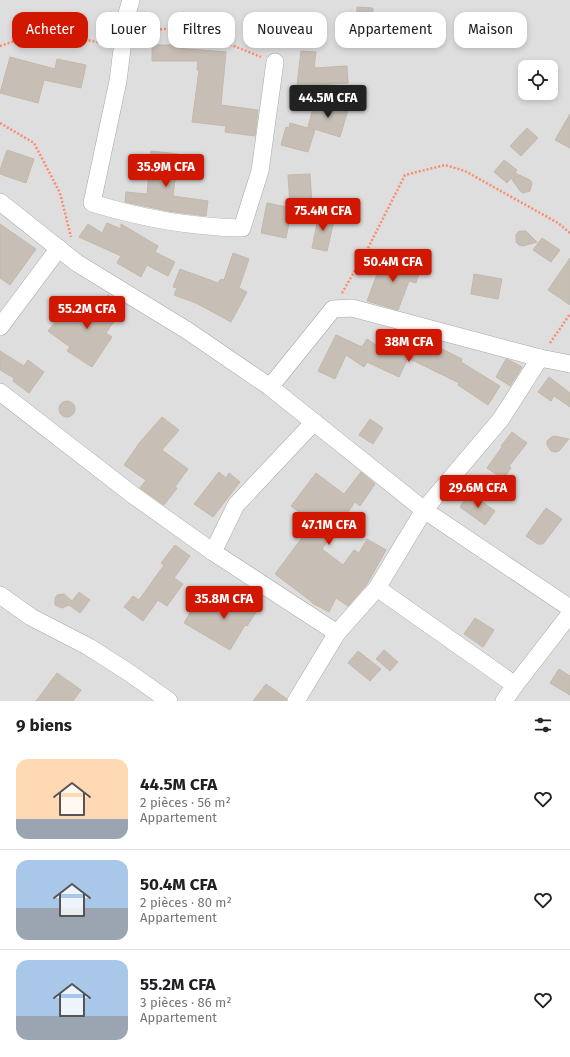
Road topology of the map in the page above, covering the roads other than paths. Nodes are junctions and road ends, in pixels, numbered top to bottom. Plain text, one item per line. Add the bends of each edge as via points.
1 (131, 0) edge
2 (276, 62) dead end
3 (0, 202) edge
4 (59, 248) junction
5 (0, 327) edge
6 (540, 358) junction
7 (570, 364) edge
8 (270, 387) junction
9 (0, 392) edge
10 (314, 422) junction
11 (424, 510) junction
12 (213, 552) junction
13 (377, 588) junction
14 (0, 595) edge
15 (570, 608) edge
16 (570, 614) edge
17 (337, 633) junction
18 (514, 685) junction
19 (168, 701) edge
20 (296, 701) edge
21 (504, 701) edge

1 - 2 street via 126,17 118,81 92,203 141,216 210,227 242,228 260,171
3 - 4 street
4 - 5 street
4 - 8 street via 78,263 188,331
6 - 7 street
6 - 8 street via 352,308 333,309
6 - 11 street via 501,419
8 - 10 street
9 - 12 street via 133,495
10 - 11 street
10 - 12 street via 236,505
11 - 13 street
11 - 15 street
12 - 17 street
13 - 17 street
13 - 18 street
14 - 19 street via 32,617 89,647
16 - 18 street
17 - 20 street
18 - 21 street

